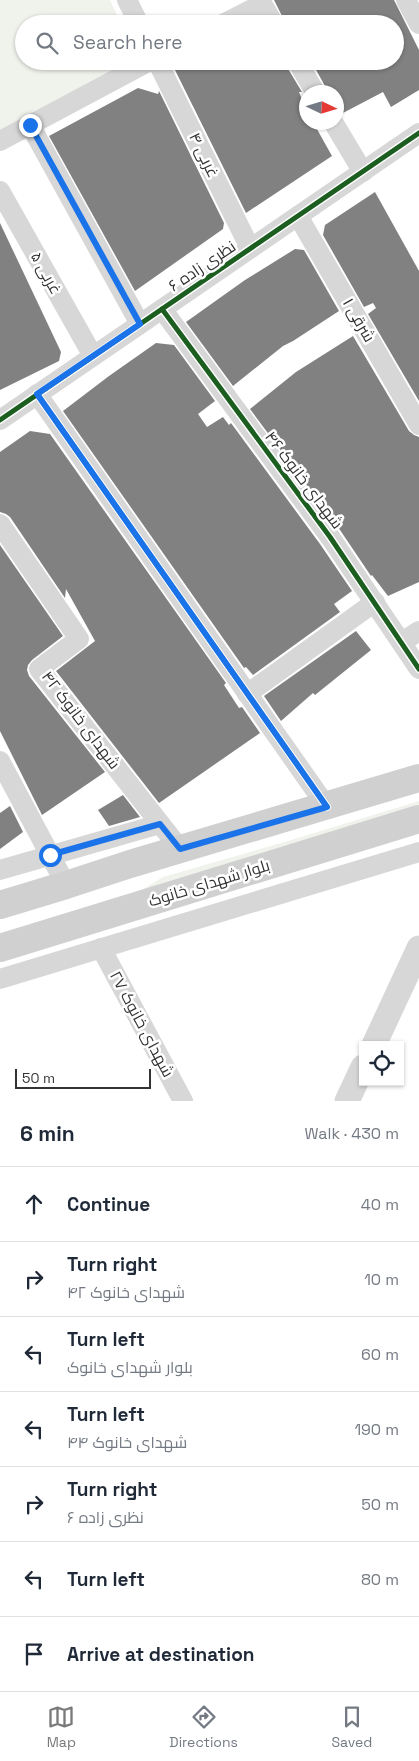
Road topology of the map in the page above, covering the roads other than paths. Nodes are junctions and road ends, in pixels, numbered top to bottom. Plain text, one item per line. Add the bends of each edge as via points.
1 (127, 0) edge
2 (406, 0) edge
3 (261, 2) edge
4 (134, 15) edge
5 (239, 15) edge
6 (269, 15) edge
7 (419, 24) edge
8 (133, 70) edge
9 (161, 70) edge
10 (302, 70) edge
11 (311, 85) edge
12 (30, 125) junction
13 (338, 130) edge
14 (419, 134) edge
15 (0, 140) edge
16 (363, 172) junction
17 (0, 191) edge
18 (298, 216) junction
19 (250, 248) junction
20 (162, 309) junction
21 (140, 324) junction
22 (93, 356) junction
23 (37, 394) junction
24 (2, 413) edge
25 (419, 425) edge
26 (0, 524) edge
27 (375, 602) junction
28 (419, 631) edge
29 (402, 642) junction
30 (419, 669) edge
31 (247, 694) junction
32 (0, 761) edge
33 (419, 778) edge
34 (327, 807) junction
35 (419, 818) edge
36 (160, 824) junction
37 (180, 849) junction
38 (419, 852) edge
39 (50, 855) junction
40 (0, 870) edge
41 (66, 885) junction
42 (0, 904) edge
43 (28, 940) junction
44 (0, 948) edge
45 (101, 948) junction
46 (419, 948) edge
47 (35, 968) junction
48 (0, 979) edge
49 (376, 1041) edge
50 (359, 1076) edge
51 (183, 1101) edge
52 (347, 1101) edge

1 - 4 street
2 - 7 street
3 - 5 street
3 - 6 street
8 - 12 street
9 - 19 street, ۴ غربی
10 - 11 street
12 - 15 street
12 - 21 street
13 - 16 street
14 - 16 street, نظری زاده ۶
16 - 18 street, نظری زاده ۶
17 - 22 street, ۵ غربی
18 - 19 street, نظری زاده ۶
18 - 25 street, شرقی ۱
19 - 20 street, نظری زاده ۶
20 - 21 street, نظری زاده ۶
20 - 27 street, ۴۶ شهدای خانوک
21 - 22 street, نظری زاده ۶
22 - 23 street, نظری زاده ۶
23 - 24 street, نظری زاده ۶
23 - 31 street
26 - 36 street, شهدای خانوک ۴۲ via 78,639 39,669
27 - 29 street, ۴۶ شهدای خانوک
27 - 31 street
28 - 29 street
29 - 30 street, ۴۶ شهدای خانوک
31 - 34 street
32 - 39 street
33 - 34 main road
34 - 37 main road
35 - 43 main road, بلوار شهدای خانوک
36 - 37 street, شهدای خانوک ۴۲
36 - 39 street
37 - 41 main road
38 - 45 street
39 - 40 street
39 - 41 street
41 - 42 main road
43 - 44 main road, بلوار شهدای خانوک
43 - 47 street
45 - 47 street
45 - 51 street, شهدای خانوک ۲۷
46 - 49 street
47 - 48 street
50 - 52 street

